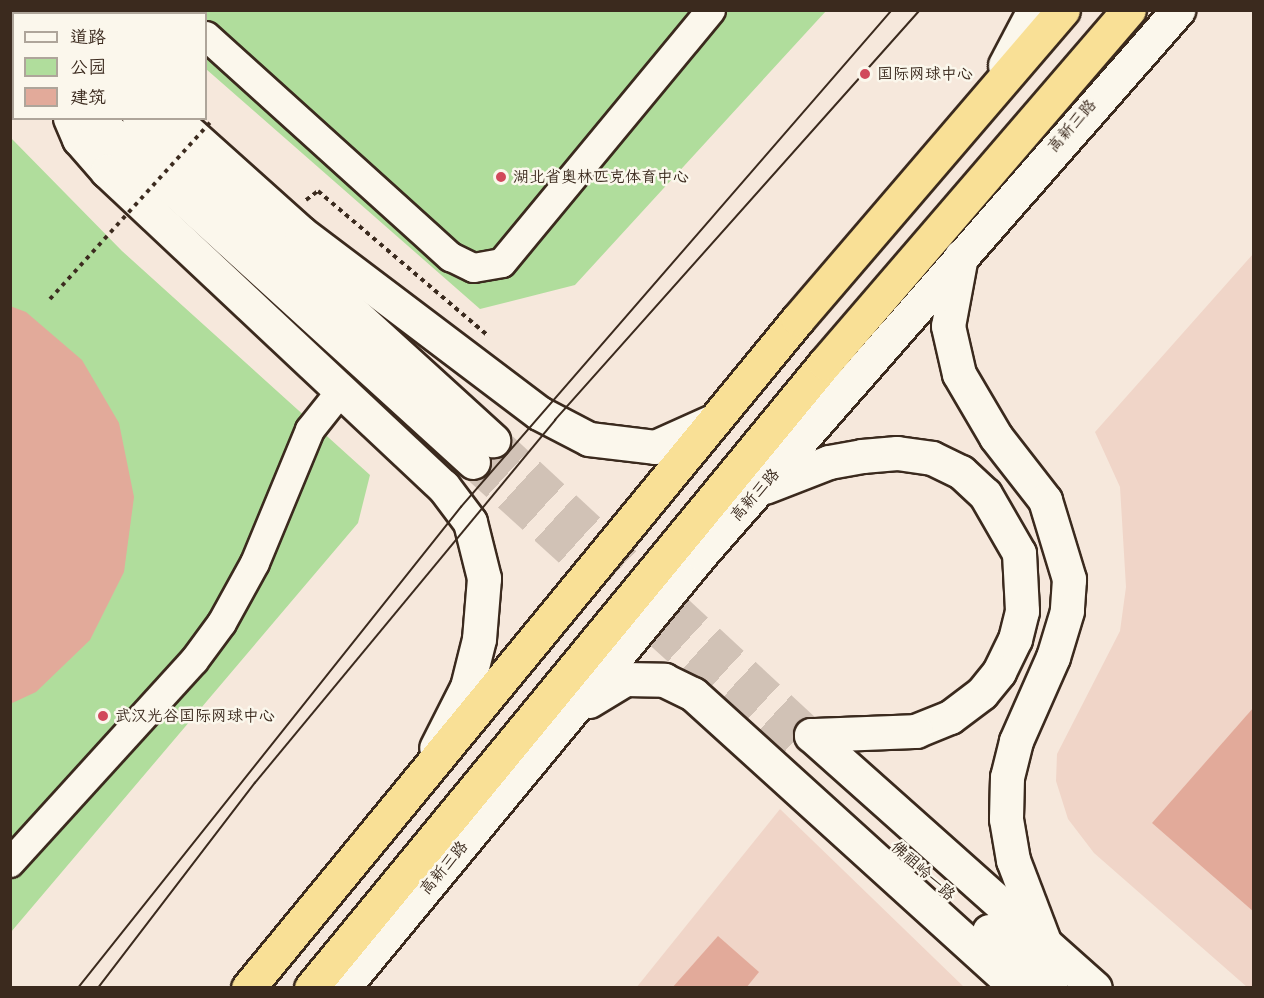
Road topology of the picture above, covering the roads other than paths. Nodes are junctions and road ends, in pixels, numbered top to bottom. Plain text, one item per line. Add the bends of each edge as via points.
1 (711, 10) edge
2 (1034, 10) edge
3 (1063, 10) edge
4 (1129, 10) edge
5 (1178, 10) edge
6 (207, 37) edge
7 (975, 114) junction
8 (71, 120) edge
9 (97, 120) edge
10 (141, 120) edge
11 (175, 120) edge
12 (961, 254) junction
13 (341, 391) junction
14 (713, 421) junction
15 (761, 489) junction
16 (561, 725) junction
17 (803, 745) junction
18 (428, 765) junction
19 (10, 863) edge
20 (1044, 941) junction
21 (248, 987) edge
22 (311, 987) edge
23 (343, 987) edge
24 (1017, 987) edge
25 (1051, 987) edge
26 (1095, 987) edge

1 - 6 street via 502,264 474,268 451,257
2 - 7 street via 1024,35
3 - 7 highway
4 - 22 highway, 高新三路 via 772,427
5 - 12 street, 高新三路
7 - 14 highway
8 - 13 street via 79,139 107,171
9 - 10 street via 483,451
11 - 14 street via 301,233 539,413 590,439 655,447
12 - 15 street, 高新三路
12 - 20 street via 948,326 958,374 996,437 1045,500 1058,530 1069,579 1067,610 1053,657 1016,741 1007,777 1006,819 1013,860
13 - 18 street via 443,486 470,522 478,546 484,578 479,639 467,687
13 - 19 street via 310,430 255,563 222,623 187,670
14 - 18 highway
15 - 16 street, 高新三路 via 701,554
15 - 17 street via 829,462 862,456 897,453 932,458 961,472 985,494 1019,553 1022,611 1015,639 999,672 982,693 950,717 916,731
16 - 23 street, 高新三路
16 - 24 street via 600,691 625,680 664,680 693,694
17 - 20 street
17 - 25 street, 佛祖岭一路
18 - 21 highway
20 - 26 street

